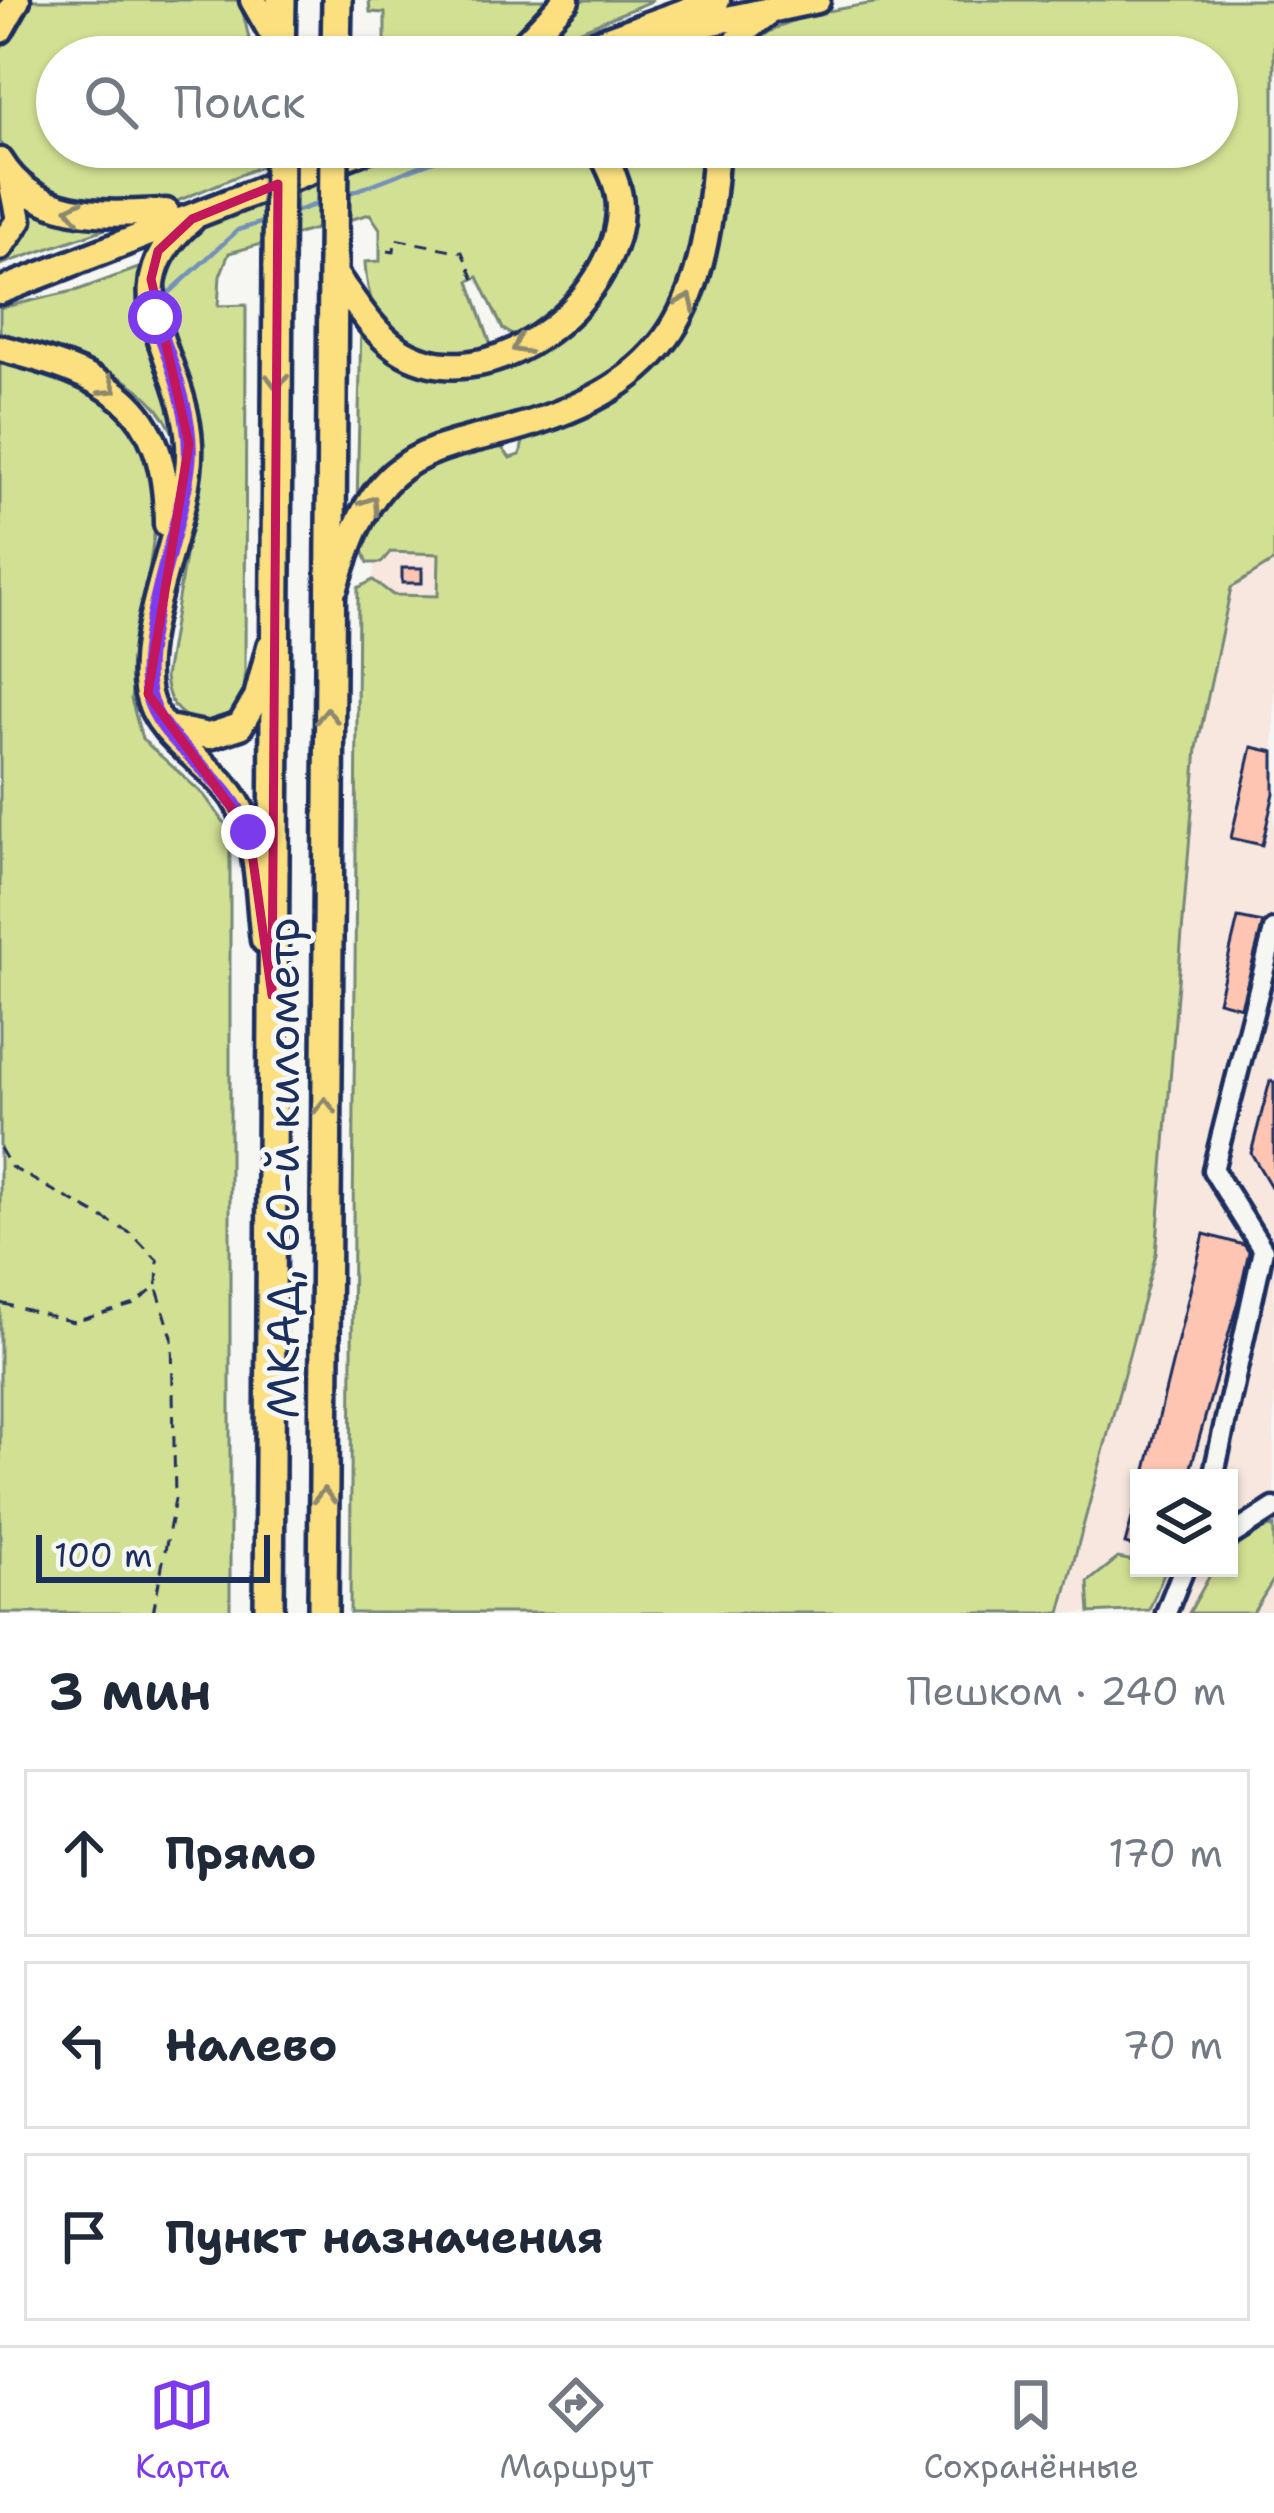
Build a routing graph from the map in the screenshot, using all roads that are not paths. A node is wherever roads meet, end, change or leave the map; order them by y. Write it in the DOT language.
graph roads {
  1 [pos="17,0"];
  2 [pos="253,0"];
  3 [pos="281,0"];
  4 [pos="341,0"];
  5 [pos="566,0"];
  6 [pos="717,0"];
  7 [pos="818,0"];
  8 [pos="785,5"];
  9 [pos="0,30"];
  10 [pos="272,36"];
  11 [pos="280,36"];
  12 [pos="337,36"];
  13 [pos="532,36"];
  14 [pos="617,36"];
  15 [pos="667,36"];
  16 [pos="741,36"];
  17 [pos="3,166"];
  18 [pos="278,168"];
  19 [pos="279,168"];
  20 [pos="318,168"];
  21 [pos="332,168"];
  22 [pos="608,168"];
  23 [pos="713,168"];
  24 [pos="166,212"];
  25 [pos="192,219"];
  26 [pos="0,247"];
  27 [pos="333,267"];
  28 [pos="0,276"];
  29 [pos="0,291"];
  30 [pos="0,348"];
  31 [pos="167,560"];
  32 [pos="327,612"];
  33 [pos="274,626"];
  34 [pos="163,723"];
  35 [pos="1274,930"];
  36 [pos="272,995"];
  37 [pos="1215,1469"];
  38 [pos="1274,1508"];
  39 [pos="1238,1531"];
  40 [pos="1182,1577"];
  41 [pos="269,1613"];
  42 [pos="323,1613"];
  43 [pos="1166,1613"];
  1 -- 9 [label="main road"];
  2 -- 10 [label="main road"];
  3 -- 11 [label="highway"];
  4 -- 12 [label="highway"];
  5 -- 13 [label="main road"];
  6 -- 14 [label="main road"];
  7 -- 8 [label="main road"];
  8 -- 15 [label="main road"];
  8 -- 16 [label="main road"];
  24 -- 17 [label="main road, one-way"];
  17 -- 26 [label="main road"];
  18 -- 24 [label="main road"];
  19 -- 33 [label="highway, МКАД, 60-й километр, one-way, bridge"];
  20 -- 25 [label="main road"];
  21 -- 27 [label="highway, МКАД, 60-й километр, bridge"];
  22 -- 27 [label="main road, one-way"];
  32 -- 23 [label="main road, one-way"];
  24 -- 28 [label="main road"];
  25 -- 29 [label="main road"];
  25 -- 31 [label="main road"];
  27 -- 32 [label="highway, МКАД, 60-й километр"];
  30 -- 31 [label="main road, one-way"];
  31 -- 34 [label="main road"];
  42 -- 32 [label="highway, МКАД, 60-й километр, one-way"];
  33 -- 34 [label="main road"];
  33 -- 36 [label="highway, МКАД, 60-й километр"];
  34 -- 36 [label="main road"];
  35 -- 37 [label="lane"];
  36 -- 41 [label="highway, МКАД, 60-й километр"];
  38 -- 39 [label="lane"];
  40 -- 43 [label="lane"];
}
